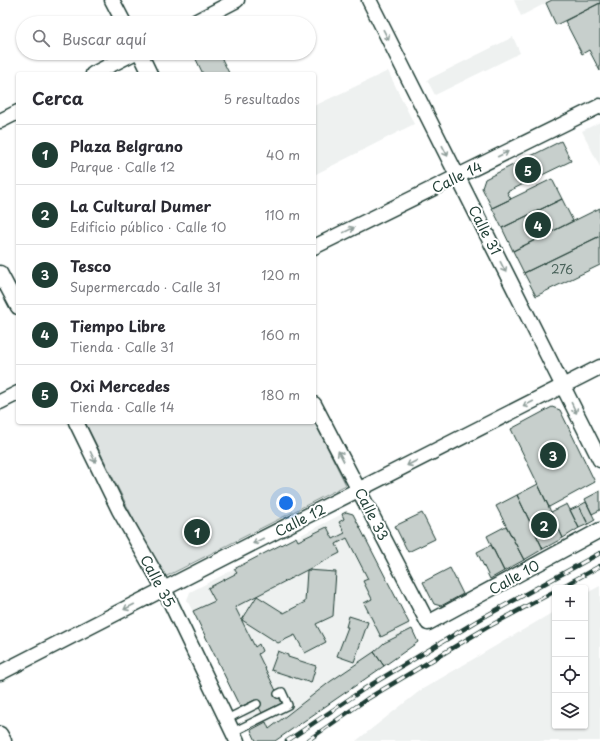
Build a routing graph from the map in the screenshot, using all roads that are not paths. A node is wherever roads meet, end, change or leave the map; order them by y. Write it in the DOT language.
graph roads {
  1 [pos="112,0"];
  2 [pos="237,0"];
  3 [pos="369,0"];
  4 [pos="120,16"];
  5 [pos="206,16"];
  6 [pos="120,60"];
  7 [pos="143,60"];
  8 [pos="97,72"];
  9 [pos="149,72"];
  10 [pos="600,106"];
  11 [pos="16,113"];
  12 [pos="0,121"];
  13 [pos="458,177"];
  14 [pos="316,246"];
  15 [pos="0,272"];
  16 [pos="16,304"];
  17 [pos="600,367"];
  18 [pos="563,386"];
  19 [pos="16,394"];
  20 [pos="0,402"];
  21 [pos="316,408"];
  22 [pos="77,424"];
  23 [pos="600,460"];
  24 [pos="360,490"];
  25 [pos="600,530"];
  26 [pos="164,589"];
  27 [pos="428,624"];
  28 [pos="0,673"];
  29 [pos="278,694"];
  30 [pos="257,704"];
  31 [pos="227,719"];
  32 [pos="0,734"];
  33 [pos="235,737"];
  34 [pos="4,741"];
  1 -- 4 [label="street"];
  2 -- 5 [label="street"];
  3 -- 13 [label="street, Calle 31, one-way"];
  6 -- 8 [label="street"];
  7 -- 9 [label="street"];
  13 -- 10 [label="street, Calle 14, one-way"];
  11 -- 12 [label="street"];
  14 -- 13 [label="street, Calle 14, one-way"];
  13 -- 18 [label="street, Calle 31, one-way"];
  15 -- 16 [label="street"];
  17 -- 18 [label="street, Calle 12"];
  18 -- 23 [label="street, Calle 31, one-way"];
  18 -- 24 [label="street, Calle 12, one-way"];
  19 -- 20 [label="street"];
  24 -- 21 [label="street, Calle 33, one-way"];
  22 -- 26 [label="street, Calle 35, one-way"];
  24 -- 26 [label="street, Calle 12, one-way"];
  24 -- 27 [label="street, Calle 33"];
  25 -- 27 [label="street, Calle 10"];
  26 -- 28 [label="street, Calle 12, one-way"];
  26 -- 31 [label="street, Calle 35"];
  29 -- 33 [label="lane"];
  30 -- 31 [label="lane"];
  31 -- 33 [label="street, Calle 35"];
  32 -- 34 [label="street"];
}
